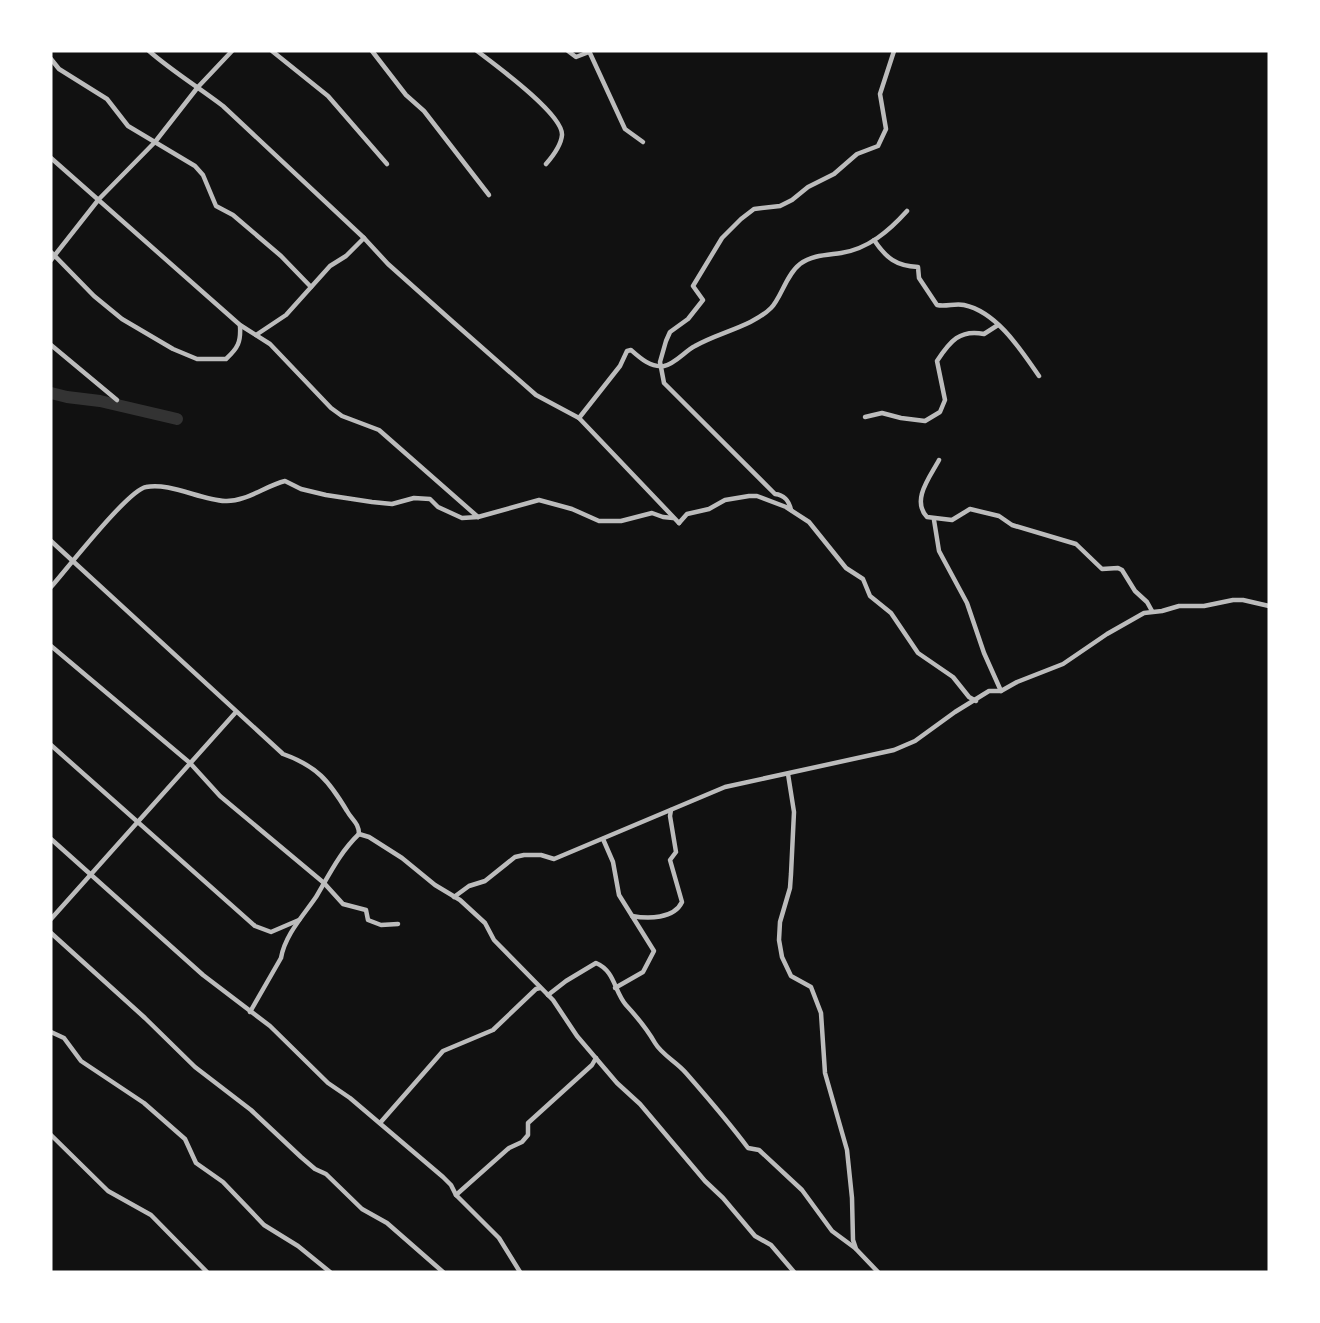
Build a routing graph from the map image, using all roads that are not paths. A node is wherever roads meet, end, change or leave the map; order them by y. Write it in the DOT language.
graph roads {
  1 [pos="149,51"];
  2 [pos="232,51"];
  3 [pos="272,51"];
  4 [pos="372,51"];
  5 [pos="477,51"];
  6 [pos="568,51"];
  7 [pos="589,51"];
  8 [pos="894,51"];
  9 [pos="51,59"];
  10 [pos="198,87"];
  11 [pos="155,142"];
  12 [pos="643,142"];
  13 [pos="51,158"];
  14 [pos="387,164"];
  15 [pos="546,164"];
  16 [pos="489,195"];
  17 [pos="99,199"];
  18 [pos="907,211"];
  19 [pos="364,238"];
  20 [pos="874,240"];
  21 [pos="52,256"];
  22 [pos="311,287"];
  23 [pos="240,325"];
  24 [pos="998,325"];
  25 [pos="256,335"];
  26 [pos="51,345"];
  27 [pos="660,366"];
  28 [pos="1039,376"];
  29 [pos="117,400"];
  30 [pos="865,417"];
  31 [pos="579,418"];
  32 [pos="939,460"];
  33 [pos="791,510"];
  34 [pos="478,517"];
  35 [pos="934,520"];
  36 [pos="679,523"];
  37 [pos="51,541"];
  38 [pos="74,562"];
  39 [pos="51,587"];
  40 [pos="1269,607"];
  41 [pos="1152,611"];
  42 [pos="51,646"];
  43 [pos="1001,691"];
  44 [pos="976,701"];
  45 [pos="236,712"];
  46 [pos="51,745"];
  47 [pos="190,764"];
  48 [pos="788,774"];
  49 [pos="671,810"];
  50 [pos="139,822"];
  51 [pos="359,834"];
  52 [pos="51,839"];
  53 [pos="603,839"];
  54 [pos="92,874"];
  55 [pos="324,883"];
  56 [pos="454,897"];
  57 [pos="631,916"];
  58 [pos="51,919"];
  59 [pos="299,920"];
  60 [pos="398,924"];
  61 [pos="51,933"];
  62 [pos="541,987"];
  63 [pos="615,988"];
  64 [pos="548,995"];
  65 [pos="250,1012"];
  66 [pos="51,1032"];
  67 [pos="596,1058"];
  68 [pos="380,1123"];
  69 [pos="51,1135"];
  70 [pos="456,1195"];
  71 [pos="856,1250"];
  72 [pos="322,1266"];
  73 [pos="207,1272"];
  74 [pos="315,1272"];
  75 [pos="330,1272"];
  76 [pos="443,1272"];
  77 [pos="520,1272"];
  78 [pos="794,1272"];
  79 [pos="878,1272"];
  1 -- 10 [label="street"];
  2 -- 10 [label="street"];
  3 -- 14 [label="street"];
  4 -- 16 [label="street"];
  5 -- 15 [label="street"];
  6 -- 7 [label="street"];
  7 -- 12 [label="street"];
  8 -- 27 [label="street"];
  9 -- 11 [label="street"];
  10 -- 11 [label="street"];
  10 -- 19 [label="street"];
  11 -- 17 [label="street"];
  11 -- 22 [label="street"];
  13 -- 17 [label="street"];
  17 -- 21 [label="street"];
  17 -- 23 [label="street"];
  18 -- 20 [label="street"];
  19 -- 22 [label="street"];
  19 -- 31 [label="street"];
  20 -- 24 [label="street"];
  20 -- 27 [label="street"];
  21 -- 23 [label="street"];
  22 -- 25 [label="street"];
  23 -- 25 [label="street"];
  24 -- 28 [label="street"];
  24 -- 30 [label="street"];
  25 -- 34 [label="street"];
  26 -- 29 [label="street"];
  27 -- 31 [label="street"];
  27 -- 33 [label="street"];
  31 -- 36 [label="street"];
  32 -- 35 [label="street"];
  33 -- 36 [label="street"];
  33 -- 44 [label="street"];
  34 -- 36 [label="street"];
  34 -- 38 [label="street"];
  35 -- 41 [label="street"];
  35 -- 43 [label="street"];
  37 -- 38 [label="street"];
  38 -- 39 [label="street"];
  38 -- 45 [label="street"];
  40 -- 41 [label="street"];
  41 -- 43 [label="street"];
  42 -- 47 [label="street"];
  43 -- 44 [label="street"];
  44 -- 48 [label="street"];
  45 -- 47 [label="street"];
  45 -- 51 [label="street"];
  46 -- 50 [label="street"];
  47 -- 50 [label="street"];
  47 -- 55 [label="street"];
  48 -- 49 [label="street"];
  48 -- 71 [label="street"];
  49 -- 53 [label="street"];
  49 -- 57 [label="street"];
  50 -- 54 [label="street"];
  50 -- 59 [label="street"];
  51 -- 55 [label="street"];
  51 -- 56 [label="street"];
  52 -- 54 [label="street"];
  53 -- 56 [label="street"];
  53 -- 57 [label="street"];
  54 -- 58 [label="street"];
  54 -- 65 [label="street"];
  55 -- 59 [label="street"];
  55 -- 60 [label="street"];
  56 -- 62 [label="street"];
  57 -- 63 [label="street"];
  59 -- 65 [label="street"];
  61 -- 76 [label="street"];
  62 -- 64 [label="street"];
  62 -- 68 [label="street"];
  63 -- 64 [label="street"];
  63 -- 71 [label="street"];
  64 -- 67 [label="street"];
  65 -- 68 [label="street"];
  66 -- 72 [label="street"];
  67 -- 70 [label="street"];
  67 -- 78 [label="street"];
  68 -- 70 [label="street"];
  69 -- 73 [label="street"];
  70 -- 77 [label="street"];
  71 -- 79 [label="street"];
  72 -- 74 [label="street"];
  72 -- 75 [label="street"];
}
